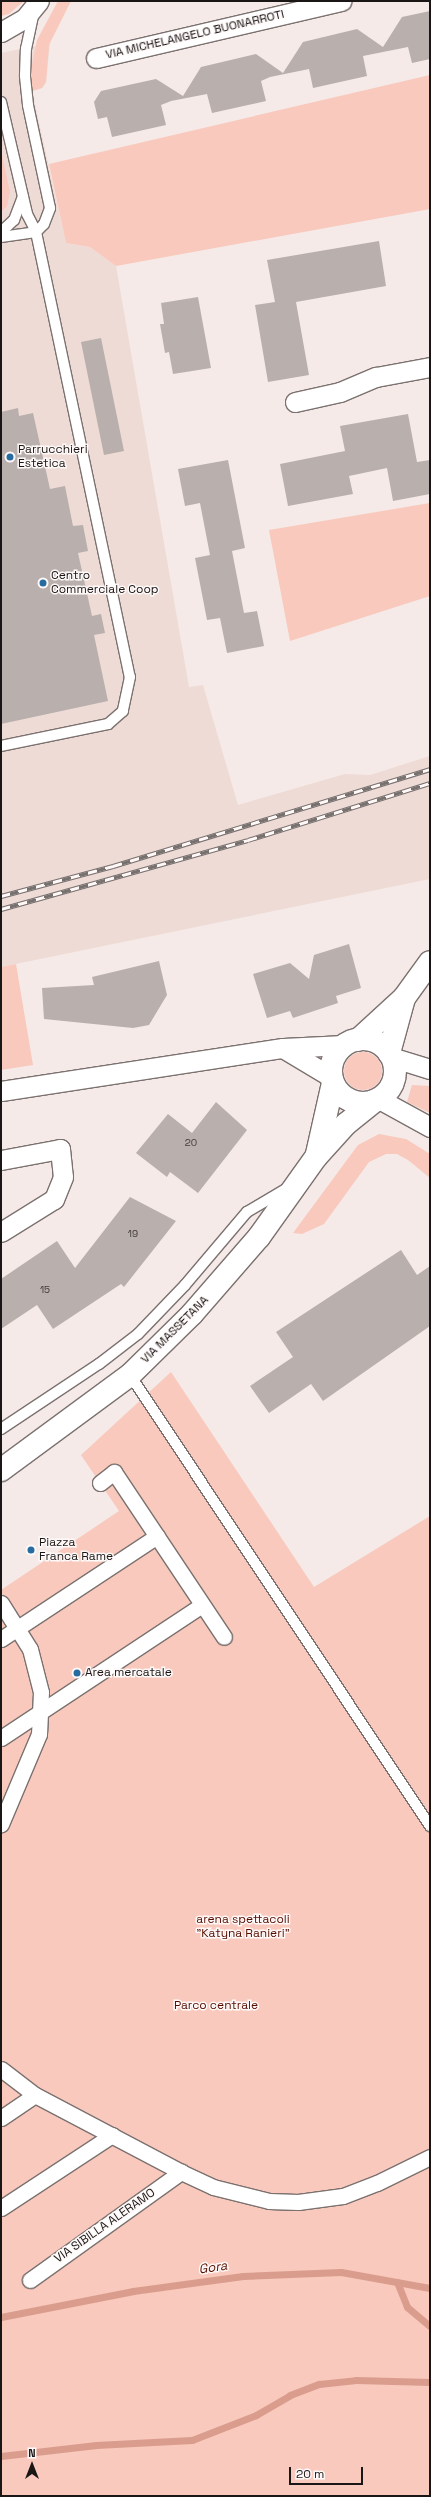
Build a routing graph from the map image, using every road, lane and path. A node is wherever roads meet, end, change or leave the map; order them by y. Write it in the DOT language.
graph roads {
  1 [pos="341,1"];
  2 [pos="37,5"];
  3 [pos="1,32"];
  4 [pos="96,58"];
  5 [pos="1,102"];
  6 [pos="23,197"];
  7 [pos="1,232"];
  8 [pos="36,232"];
  9 [pos="1,237"];
  10 [pos="430,367"];
  11 [pos="295,402"];
  12 [pos="1,746"];
  13 [pos="430,962"];
  14 [pos="404,998"];
  15 [pos="351,1043"];
  16 [pos="283,1048"];
  17 [pos="390,1055"];
  18 [pos="430,1069"];
  19 [pos="332,1080"];
  20 [pos="1,1092"];
  21 [pos="377,1100"];
  22 [pos="430,1128"];
  23 [pos="316,1157"];
  24 [pos="1,1160"];
  25 [pos="305,1177"];
  26 [pos="1,1228"];
  27 [pos="130,1375"];
  28 [pos="1,1429"];
  29 [pos="1,1470"];
  30 [pos="100,1483"];
  31 [pos="157,1536"];
  32 [pos="1,1603"];
  33 [pos="202,1605"];
  34 [pos="17,1628"];
  35 [pos="224,1636"];
  36 [pos="1,1638"];
  37 [pos="41,1711"];
  38 [pos="1,1738"];
  39 [pos="1,1824"];
  40 [pos="430,1826"];
  41 [pos="1,2069"];
  42 [pos="35,2095"];
  43 [pos="1,2118"];
  44 [pos="112,2135"];
  45 [pos="430,2157"];
  46 [pos="181,2172"];
  47 [pos="1,2208"];
  48 [pos="30,2280"];
  1 -- 4 [label="street, VIA MICHELANGELO BUONARROTI"];
  2 -- 3 [label="street"];
  2 -- 8 [label="lane"];
  5 -- 6 [label="lane"];
  6 -- 7 [label="lane"];
  6 -- 8 [label="lane"];
  8 -- 9 [label="lane"];
  8 -- 12 [label="lane"];
  10 -- 11 [label="street"];
  13 -- 14 [label="main road, VIA MASSETANA"];
  14 -- 15 [label="main road, VIA MASSETANA"];
  14 -- 17 [label="main road, VIA MASSETANA"];
  15 -- 16 [label="street"];
  15 -- 17 [label="main road"];
  15 -- 19 [label="main road, VIA MASSETANA"];
  16 -- 19 [label="street"];
  16 -- 20 [label="street"];
  17 -- 18 [label="street"];
  17 -- 21 [label="main road, VIA MASSETANA"];
  19 -- 21 [label="main road"];
  19 -- 23 [label="main road, VIA MASSETANA"];
  21 -- 22 [label="street"];
  21 -- 23 [label="main road, VIA MASSETANA"];
  23 -- 25 [label="main road, VIA MASSETANA"];
  24 -- 26 [label="street"];
  25 -- 27 [label="main road, VIA MASSETANA"];
  25 -- 28 [label="lane"];
  27 -- 29 [label="main road, VIA MASSETANA"];
  27 -- 40 [label="lane"];
  30 -- 31 [label="street"];
  31 -- 33 [label="street"];
  31 -- 34 [label="street"];
  32 -- 34 [label="street"];
  33 -- 35 [label="street"];
  33 -- 37 [label="street"];
  34 -- 36 [label="street"];
  34 -- 37 [label="street"];
  37 -- 38 [label="street"];
  37 -- 39 [label="street"];
  41 -- 42 [label="street"];
  42 -- 43 [label="street"];
  42 -- 44 [label="street"];
  44 -- 46 [label="street"];
  44 -- 47 [label="street"];
  45 -- 46 [label="street"];
  46 -- 48 [label="street, VIA SIBILLA ALERAMO"];
}
